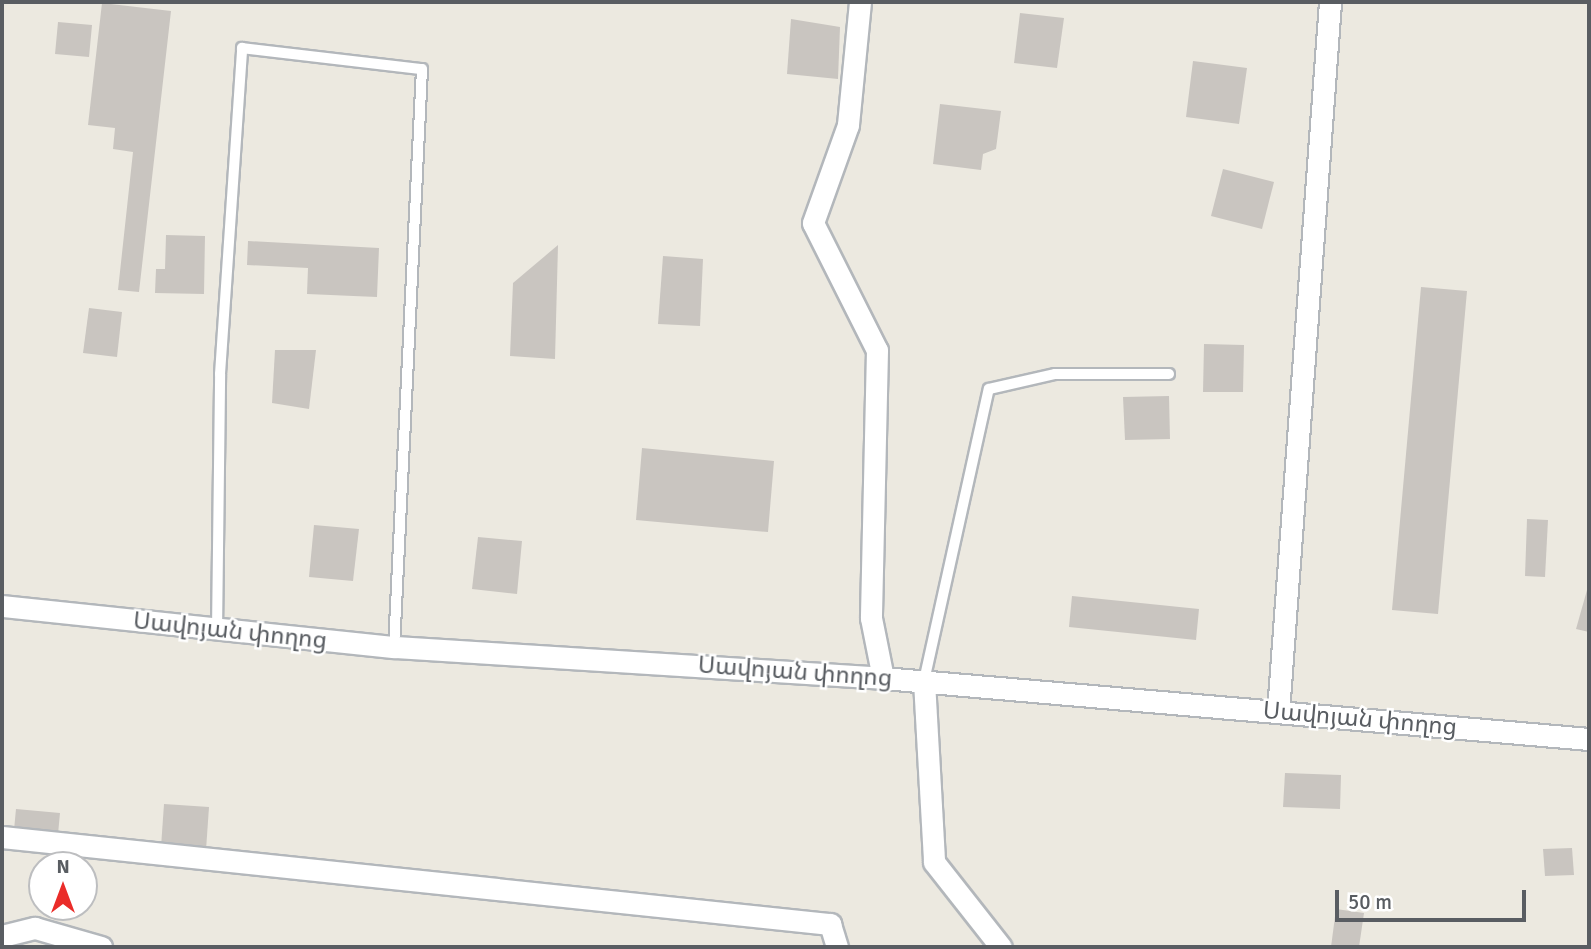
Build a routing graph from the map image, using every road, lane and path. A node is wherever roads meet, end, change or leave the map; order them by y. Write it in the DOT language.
graph roads {
  1 [pos="860,2"];
  2 [pos="1330,2"];
  3 [pos="1169,374"];
  4 [pos="2,606"];
  5 [pos="217,631"];
  6 [pos="394,646"];
  7 [pos="883,678"];
  8 [pos="924,681"];
  9 [pos="1278,712"];
  10 [pos="1589,739"];
  11 [pos="2,837"];
  12 [pos="2,936"];
  13 [pos="101,947"];
  14 [pos="837,947"];
  15 [pos="1001,947"];
  1 -- 7 [label="street"];
  2 -- 9 [label="street"];
  3 -- 8 [label="lane"];
  4 -- 5 [label="street, Սավոյան փողոց"];
  5 -- 6 [label="street, Սավոյան փողոց"];
  5 -- 6 [label="lane"];
  6 -- 7 [label="street, Սավոյան փողոց"];
  7 -- 8 [label="street, Սավոյան փողոց"];
  8 -- 9 [label="street, Սավոյան փողոց"];
  8 -- 15 [label="street"];
  9 -- 10 [label="street, Սավոյան փողոց"];
  11 -- 14 [label="street"];
  12 -- 13 [label="street"];
}
